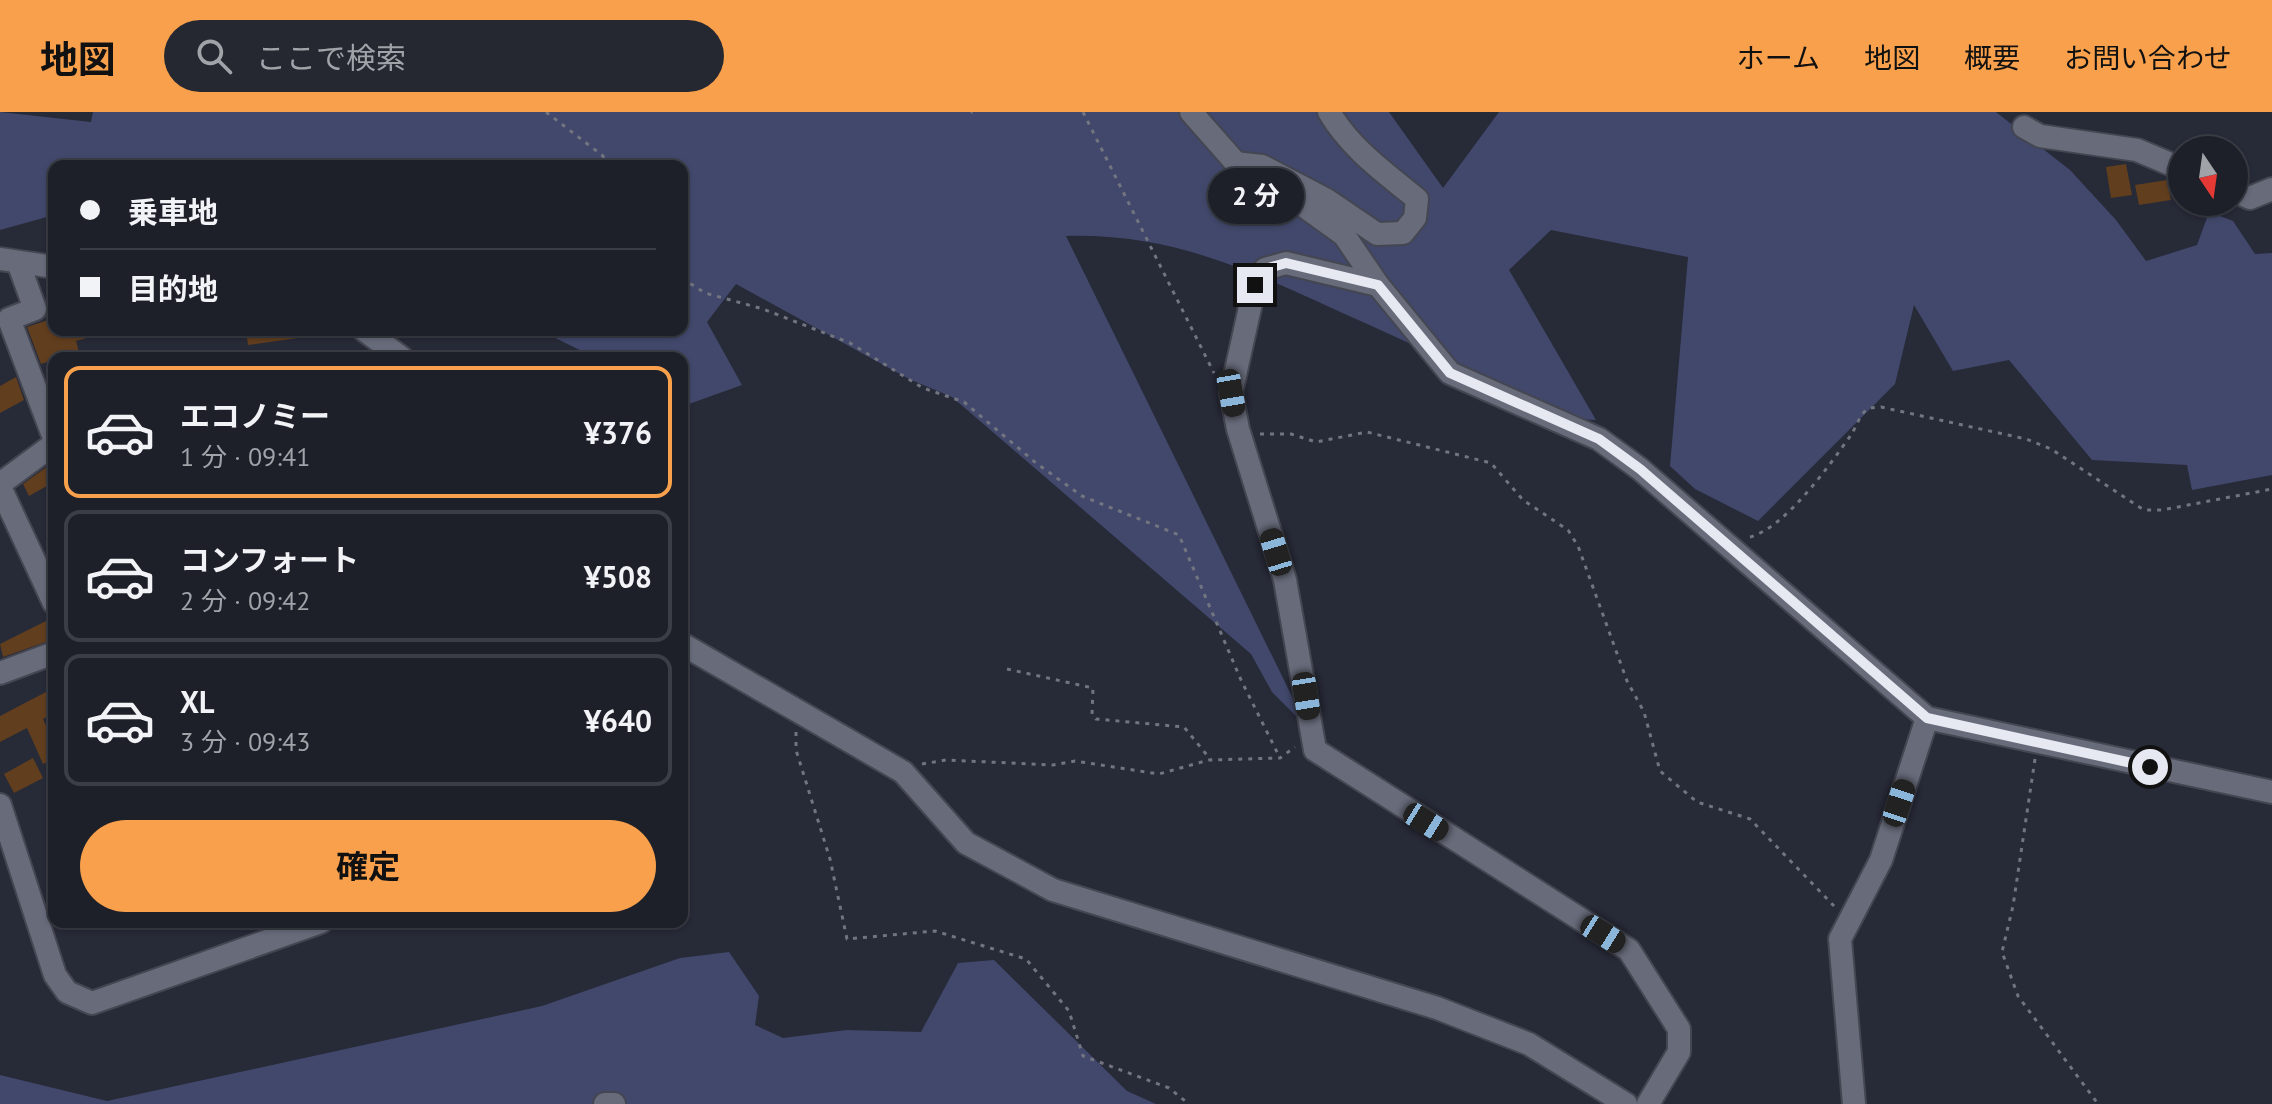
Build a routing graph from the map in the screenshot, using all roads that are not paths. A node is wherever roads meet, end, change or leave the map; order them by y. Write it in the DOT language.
graph roads {
  1 [pos="1191,112"];
  2 [pos="1329,112"];
  3 [pos="2024,127"];
  4 [pos="1235,163"];
  5 [pos="2168,163"];
  6 [pos="2272,189"];
  7 [pos="2248,197"];
  8 [pos="9,260"];
  9 [pos="48,266"];
  10 [pos="1378,285"];
  11 [pos="372,336"];
  12 [pos="394,352"];
  13 [pos="48,425"];
  14 [pos="48,446"];
  15 [pos="0,486"];
  16 [pos="48,590"];
  17 [pos="688,647"];
  18 [pos="48,655"];
  19 [pos="0,673"];
  20 [pos="1927,718"];
  21 [pos="2272,792"];
  22 [pos="0,805"];
  23 [pos="304,928"];
  24 [pos="605,1104"];
  25 [pos="614,1104"];
  26 [pos="1626,1104"];
  27 [pos="1648,1104"];
  28 [pos="1854,1104"];
  1 -- 4 [label="street"];
  2 -- 4 [label="street"];
  3 -- 5 [label="street"];
  4 -- 10 [label="street"];
  6 -- 7 [label="street"];
  8 -- 9 [label="street"];
  8 -- 13 [label="street"];
  10 -- 20 [label="street"];
  10 -- 27 [label="street"];
  11 -- 12 [label="street"];
  14 -- 15 [label="street"];
  15 -- 16 [label="street"];
  17 -- 26 [label="street"];
  18 -- 19 [label="street"];
  20 -- 21 [label="street"];
  20 -- 28 [label="street"];
  22 -- 23 [label="street"];
  24 -- 25 [label="street"];
}
